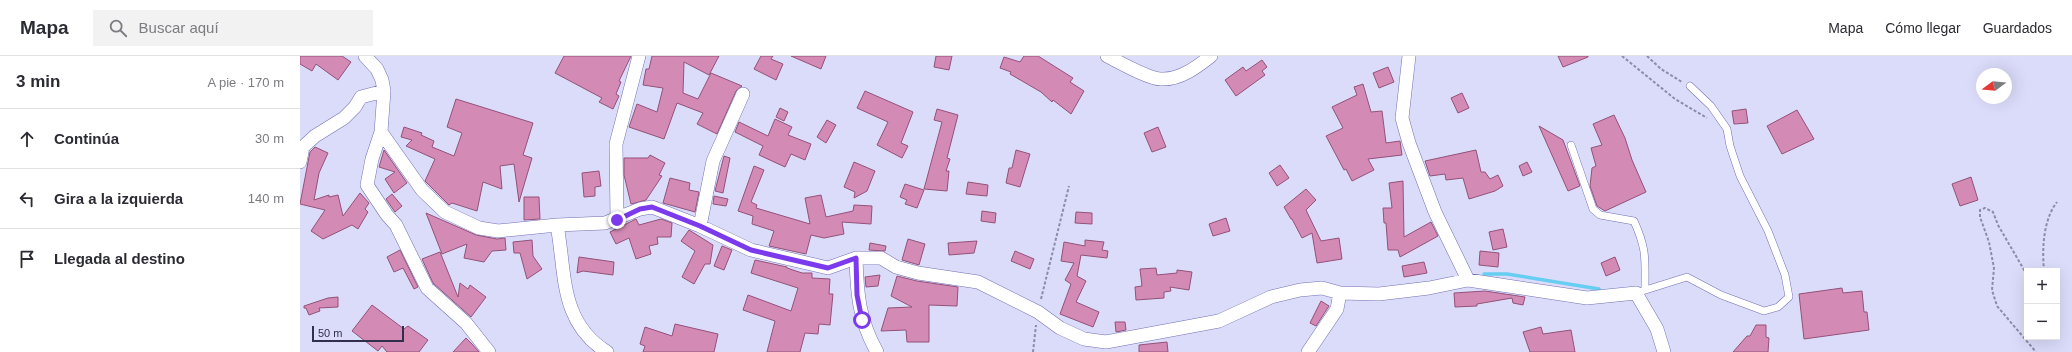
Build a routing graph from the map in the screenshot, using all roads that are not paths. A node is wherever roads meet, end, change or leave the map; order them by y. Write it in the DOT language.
graph roads {
  1 [pos="365,56"];
  2 [pos="639,56"];
  3 [pos="1107,56"];
  4 [pos="1211,56"];
  5 [pos="1409,56"];
  6 [pos="1690,86"];
  7 [pos="384,91"];
  8 [pos="743,94"];
  9 [pos="381,132"];
  10 [pos="1571,144"];
  11 [pos="300,162"];
  12 [pos="617,220"];
  13 [pos="557,225"];
  14 [pos="700,226"];
  15 [pos="856,258"];
  16 [pos="1468,280"];
  17 [pos="1641,291"];
  18 [pos="1340,293"];
  19 [pos="489,352"];
  20 [pos="607,352"];
  21 [pos="877,352"];
  22 [pos="1308,352"];
  23 [pos="1664,352"];
  1 -- 7 [label="street"];
  2 -- 12 [label="street"];
  3 -- 4 [label="street"];
  5 -- 16 [label="street"];
  6 -- 17 [label="lane"];
  7 -- 9 [label="street"];
  7 -- 11 [label="street"];
  8 -- 14 [label="street"];
  9 -- 13 [label="street"];
  9 -- 19 [label="street"];
  10 -- 17 [label="lane"];
  12 -- 13 [label="street"];
  12 -- 14 [label="street"];
  13 -- 20 [label="street"];
  14 -- 15 [label="street"];
  15 -- 18 [label="street"];
  15 -- 21 [label="street"];
  16 -- 17 [label="street"];
  16 -- 18 [label="street"];
  17 -- 23 [label="street"];
  18 -- 22 [label="street"];
}
